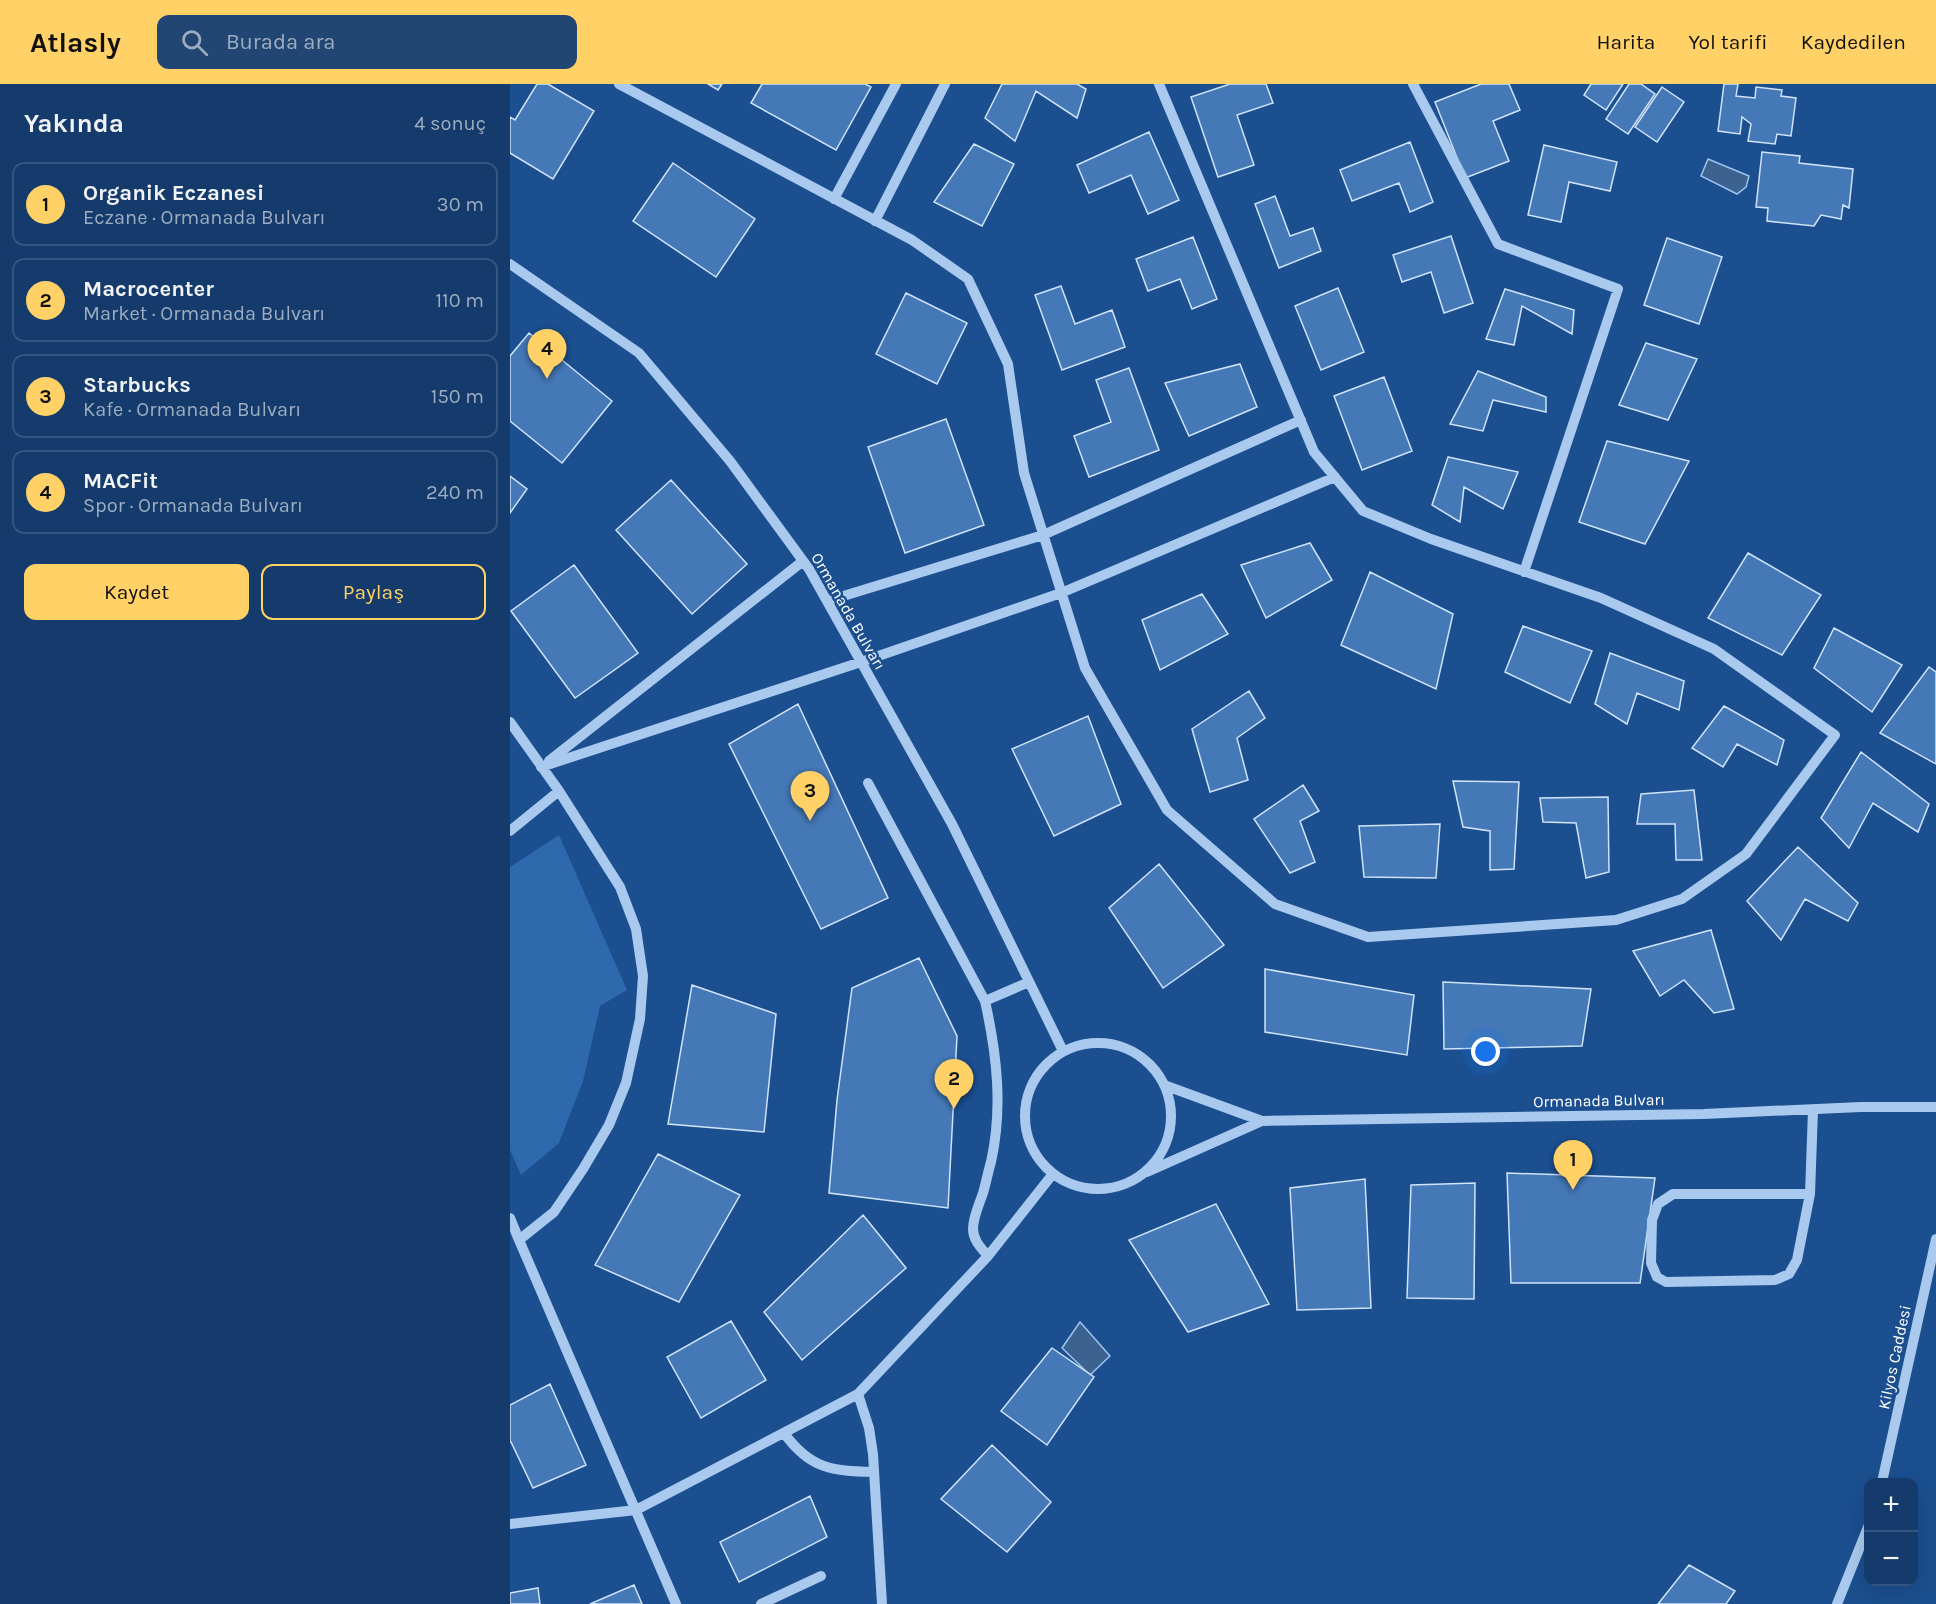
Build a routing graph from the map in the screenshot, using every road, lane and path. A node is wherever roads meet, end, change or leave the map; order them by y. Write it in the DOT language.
graph roads {
  1 [pos="619,84"];
  2 [pos="896,84"];
  3 [pos="945,84"];
  4 [pos="1159,84"];
  5 [pos="1413,84"];
  6 [pos="834,198"];
  7 [pos="875,221"];
  8 [pos="510,264"];
  9 [pos="1301,420"];
  10 [pos="1335,477"];
  11 [pos="1042,535"];
  12 [pos="803,561"];
  13 [pos="1524,572"];
  14 [pos="1061,593"];
  15 [pos="827,601"];
  16 [pos="861,662"];
  17 [pos="510,722"];
  18 [pos="541,767"];
  19 [pos="868,783"];
  20 [pos="558,791"];
  21 [pos="510,831"];
  22 [pos="1029,982"];
  23 [pos="985,1001"];
  24 [pos="1063,1051"];
  25 [pos="1164,1085"];
  26 [pos="1936,1107"];
  27 [pos="1813,1110"];
  28 [pos="1262,1121"];
  29 [pos="1144,1173"];
  30 [pos="1052,1174"];
  31 [pos="1810,1194"];
  32 [pos="510,1218"];
  33 [pos="1936,1239"];
  34 [pos="519,1240"];
  35 [pos="988,1257"];
  36 [pos="858,1394"];
  37 [pos="784,1433"];
  38 [pos="873,1472"];
  39 [pos="1883,1478"];
  40 [pos="636,1510"];
  41 [pos="510,1524"];
  42 [pos="1867,1532"];
  43 [pos="821,1576"];
  44 [pos="676,1604"];
  45 [pos="761,1604"];
  46 [pos="882,1604"];
  47 [pos="1838,1604"];
  1 -- 6 [label="street"];
  2 -- 6 [label="street"];
  3 -- 7 [label="street"];
  4 -- 9 [label="street"];
  5 -- 13 [label="street"];
  6 -- 7 [label="street"];
  7 -- 11 [label="street"];
  8 -- 12 [label="street, Ormanada Bulvarı"];
  9 -- 10 [label="street"];
  9 -- 11 [label="street"];
  10 -- 13 [label="street"];
  10 -- 14 [label="street"];
  11 -- 14 [label="street"];
  11 -- 15 [label="street"];
  12 -- 15 [label="street, Ormanada Bulvarı"];
  12 -- 18 [label="street"];
  13 -- 14 [label="street"];
  14 -- 16 [label="street"];
  15 -- 16 [label="street, Ormanada Bulvarı"];
  16 -- 18 [label="street"];
  16 -- 22 [label="street, Ormanada Bulvarı"];
  17 -- 18 [label="street"];
  18 -- 20 [label="street"];
  19 -- 23 [label="street"];
  20 -- 21 [label="street"];
  20 -- 34 [label="street"];
  22 -- 23 [label="street"];
  22 -- 24 [label="street, Ormanada Bulvarı"];
  23 -- 35 [label="street"];
  24 -- 25 [label="street"];
  24 -- 30 [label="street"];
  25 -- 28 [label="street, Ormanada Bulvarı"];
  25 -- 29 [label="street"];
  26 -- 27 [label="street, Ormanada Bulvarı"];
  27 -- 28 [label="street, Ormanada Bulvarı"];
  27 -- 31 [label="street"];
  28 -- 29 [label="street, Ormanada Bulvarı"];
  29 -- 30 [label="street"];
  30 -- 35 [label="street"];
  31 -- 31 [label="street"];
  32 -- 34 [label="street"];
  33 -- 39 [label="street, Kilyos Caddesi"];
  34 -- 40 [label="street"];
  35 -- 36 [label="street"];
  36 -- 37 [label="street"];
  36 -- 38 [label="street"];
  37 -- 38 [label="street"];
  37 -- 40 [label="street"];
  38 -- 46 [label="street"];
  40 -- 41 [label="street"];
  40 -- 44 [label="street"];
  42 -- 47 [label="street"];
  43 -- 45 [label="street"];
}
